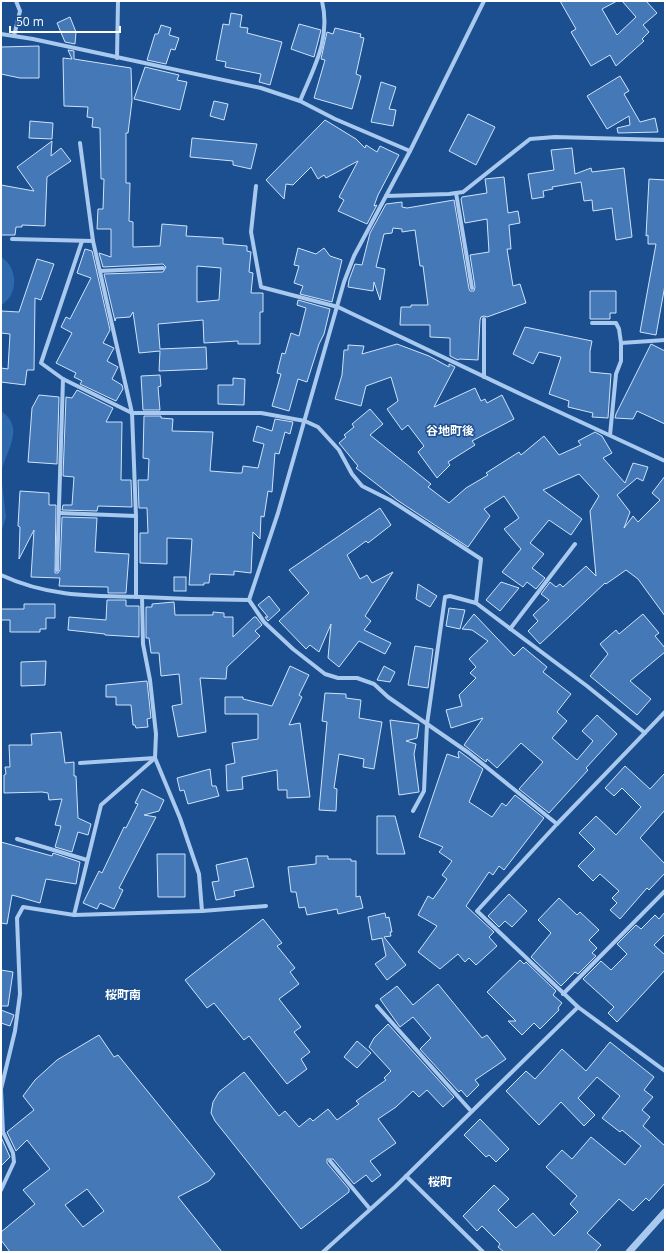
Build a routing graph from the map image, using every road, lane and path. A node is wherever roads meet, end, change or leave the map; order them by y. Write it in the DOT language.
graph roads {
  1 [pos="16,1"];
  2 [pos="118,1"];
  3 [pos="322,1"];
  4 [pos="484,1"];
  5 [pos="1,34"];
  6 [pos="14,36"];
  7 [pos="117,58"];
  8 [pos="300,101"];
  9 [pos="665,140"];
  10 [pos="80,143"];
  11 [pos="410,151"];
  12 [pos="256,186"];
  13 [pos="456,193"];
  14 [pos="386,196"];
  15 [pos="12,239"];
  16 [pos="82,241"];
  17 [pos="93,241"];
  18 [pos="163,268"];
  19 [pos="100,271"];
  20 [pos="472,288"];
  21 [pos="338,307"];
  22 [pos="484,319"];
  23 [pos="592,323"];
  24 [pos="665,340"];
  25 [pos="621,343"];
  26 [pos="484,377"];
  27 [pos="64,380"];
  28 [pos="132,413"];
  29 [pos="305,421"];
  30 [pos="610,435"];
  31 [pos="665,461"];
  32 [pos="59,513"];
  33 [pos="136,516"];
  34 [pos="574,544"];
  35 [pos="57,570"];
  36 [pos="1,575"];
  37 [pos="136,597"];
  38 [pos="142,597"];
  39 [pos="249,600"];
  40 [pos="476,604"];
  41 [pos="510,629"];
  42 [pos="665,712"];
  43 [pos="427,724"];
  44 [pos="644,733"];
  45 [pos="155,758"];
  46 [pos="80,763"];
  47 [pos="414,811"];
  48 [pos="558,824"];
  49 [pos="17,839"];
  50 [pos="87,860"];
  51 [pos="665,891"];
  52 [pos="266,906"];
  53 [pos="202,911"];
  54 [pos="74,915"];
  55 [pos="563,994"];
  56 [pos="377,1006"];
  57 [pos="578,1006"];
  58 [pos="665,1071"];
  59 [pos="471,1112"];
  60 [pos="330,1161"];
  61 [pos="406,1176"];
  62 [pos="1,1190"];
  63 [pos="370,1209"];
  64 [pos="665,1212"];
  65 [pos="662,1221"];
  66 [pos="323,1252"];
  67 [pos="483,1252"];
  68 [pos="629,1252"];
  1 -- 6 [label="street"];
  2 -- 7 [label="street"];
  3 -- 8 [label="street"];
  4 -- 11 [label="street"];
  5 -- 6 [label="street"];
  6 -- 7 [label="street"];
  7 -- 8 [label="street"];
  8 -- 11 [label="street"];
  9 -- 13 [label="street"];
  10 -- 17 [label="street"];
  11 -- 14 [label="street"];
  12 -- 21 [label="street"];
  13 -- 14 [label="street"];
  13 -- 20 [label="street"];
  14 -- 21 [label="street"];
  15 -- 16 [label="street"];
  16 -- 17 [label="street"];
  16 -- 27 [label="street"];
  17 -- 19 [label="street"];
  18 -- 19 [label="street"];
  19 -- 28 [label="street"];
  21 -- 26 [label="street"];
  21 -- 29 [label="street"];
  22 -- 26 [label="street"];
  23 -- 25 [label="street"];
  24 -- 25 [label="street"];
  25 -- 30 [label="street"];
  26 -- 30 [label="street"];
  27 -- 28 [label="street"];
  27 -- 32 [label="street"];
  28 -- 29 [label="street"];
  28 -- 33 [label="street"];
  29 -- 39 [label="street"];
  29 -- 40 [label="street"];
  30 -- 31 [label="street"];
  32 -- 33 [label="street"];
  32 -- 35 [label="street"];
  33 -- 37 [label="street"];
  34 -- 41 [label="street"];
  36 -- 37 [label="street"];
  37 -- 38 [label="street"];
  38 -- 39 [label="street"];
  38 -- 45 [label="street"];
  39 -- 43 [label="street"];
  40 -- 41 [label="street"];
  40 -- 43 [label="street"];
  41 -- 44 [label="street"];
  42 -- 44 [label="street"];
  43 -- 47 [label="street"];
  43 -- 48 [label="street"];
  44 -- 48 [label="street"];
  45 -- 46 [label="street"];
  45 -- 50 [label="street"];
  45 -- 53 [label="street"];
  48 -- 55 [label="street"];
  49 -- 50 [label="street"];
  50 -- 54 [label="street"];
  51 -- 55 [label="street"];
  52 -- 53 [label="street"];
  53 -- 54 [label="street"];
  54 -- 62 [label="street"];
  55 -- 57 [label="street"];
  56 -- 59 [label="street"];
  57 -- 58 [label="street"];
  57 -- 59 [label="street"];
  59 -- 61 [label="street"];
  60 -- 63 [label="street"];
  61 -- 63 [label="street"];
  61 -- 67 [label="street"];
  63 -- 66 [label="street"];
  64 -- 65 [label="street"];
  65 -- 68 [label="street"];
}
